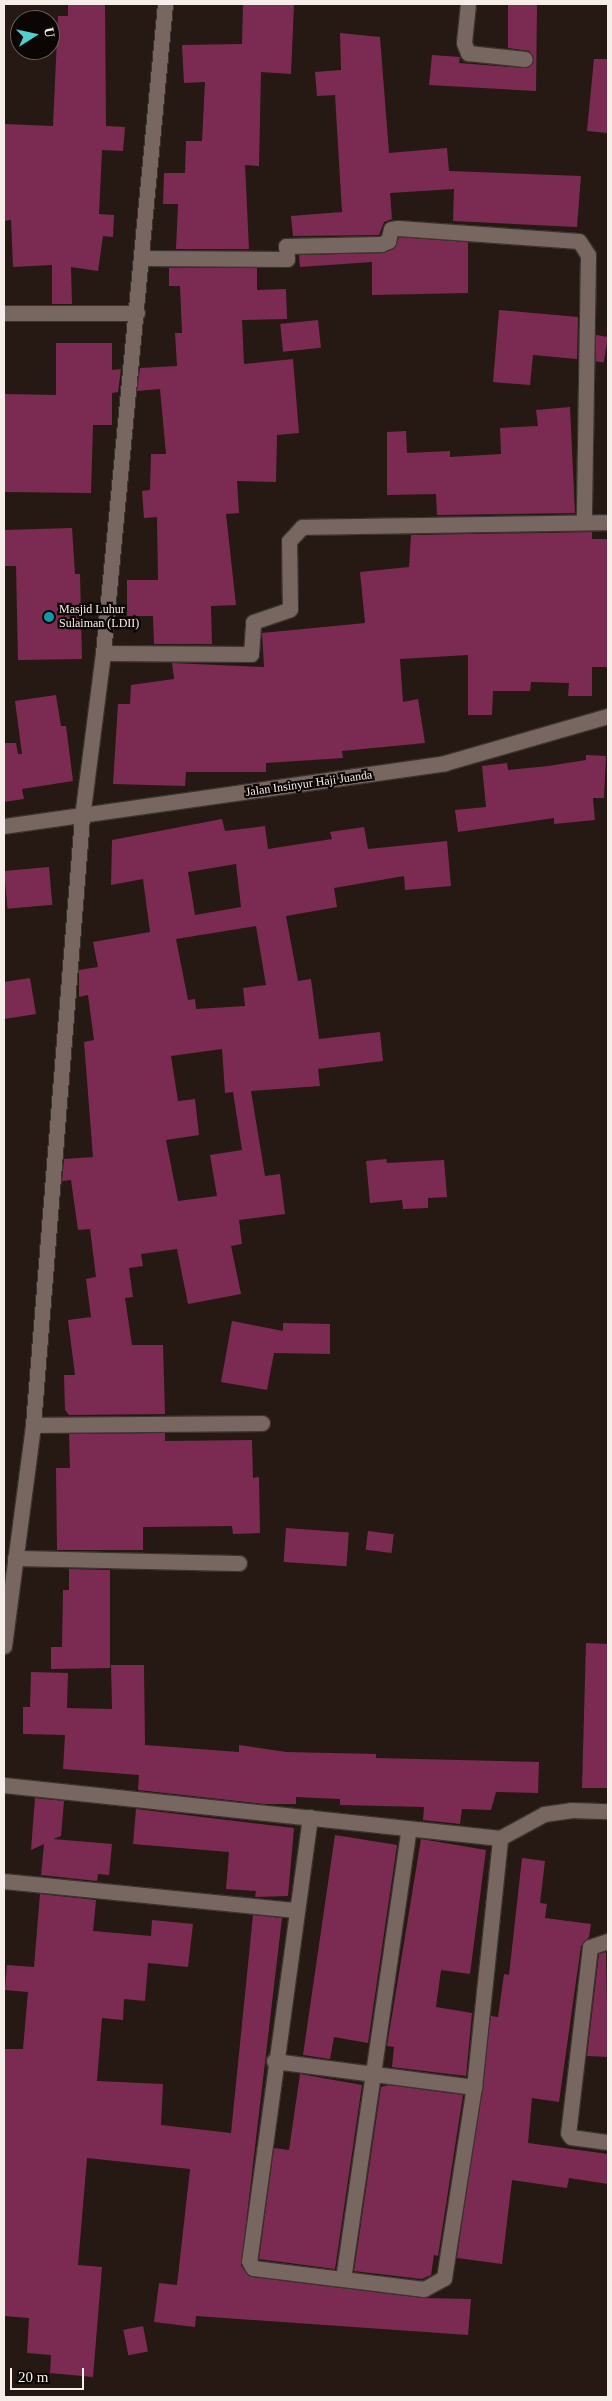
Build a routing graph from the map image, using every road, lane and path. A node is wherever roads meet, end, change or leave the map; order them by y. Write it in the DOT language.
graph roads {
  1 [pos="165,4"];
  2 [pos="468,4"];
  3 [pos="525,59"];
  4 [pos="142,258"];
  5 [pos="4,313"];
  6 [pos="137,313"];
  7 [pos="584,522"];
  8 [pos="608,522"];
  9 [pos="103,653"];
  10 [pos="608,716"];
  11 [pos="82,817"];
  12 [pos="4,826"];
  13 [pos="262,1423"];
  14 [pos="33,1425"];
  15 [pos="15,1558"];
  16 [pos="240,1563"];
  17 [pos="4,1646"];
  18 [pos="4,1784"];
  19 [pos="608,1811"];
  20 [pos="310,1817"];
  21 [pos="409,1829"];
  22 [pos="500,1838"];
  23 [pos="4,1881"];
  24 [pos="294,1910"];
  25 [pos="608,1941"];
  26 [pos="274,2061"];
  27 [pos="372,2074"];
  28 [pos="474,2087"];
  29 [pos="608,2142"];
  30 [pos="343,2279"];
  1 -- 4 [label="street"];
  2 -- 3 [label="street"];
  4 -- 6 [label="street"];
  4 -- 7 [label="street"];
  5 -- 6 [label="street"];
  6 -- 9 [label="street"];
  7 -- 8 [label="street"];
  7 -- 9 [label="street"];
  9 -- 11 [label="street"];
  10 -- 11 [label="street, Jalan Insinyur Haji Juanda"];
  11 -- 12 [label="street, Jalan Insinyur Haji Juanda"];
  11 -- 14 [label="street"];
  13 -- 14 [label="street"];
  14 -- 15 [label="street"];
  15 -- 16 [label="street"];
  15 -- 17 [label="street"];
  18 -- 20 [label="street"];
  19 -- 22 [label="street"];
  20 -- 21 [label="street"];
  20 -- 24 [label="street"];
  21 -- 22 [label="street"];
  21 -- 27 [label="street"];
  22 -- 28 [label="street"];
  23 -- 24 [label="street"];
  24 -- 26 [label="street"];
  25 -- 29 [label="street"];
  26 -- 27 [label="street"];
  26 -- 30 [label="street"];
  27 -- 28 [label="street"];
  27 -- 30 [label="street"];
  28 -- 30 [label="street"];
}
